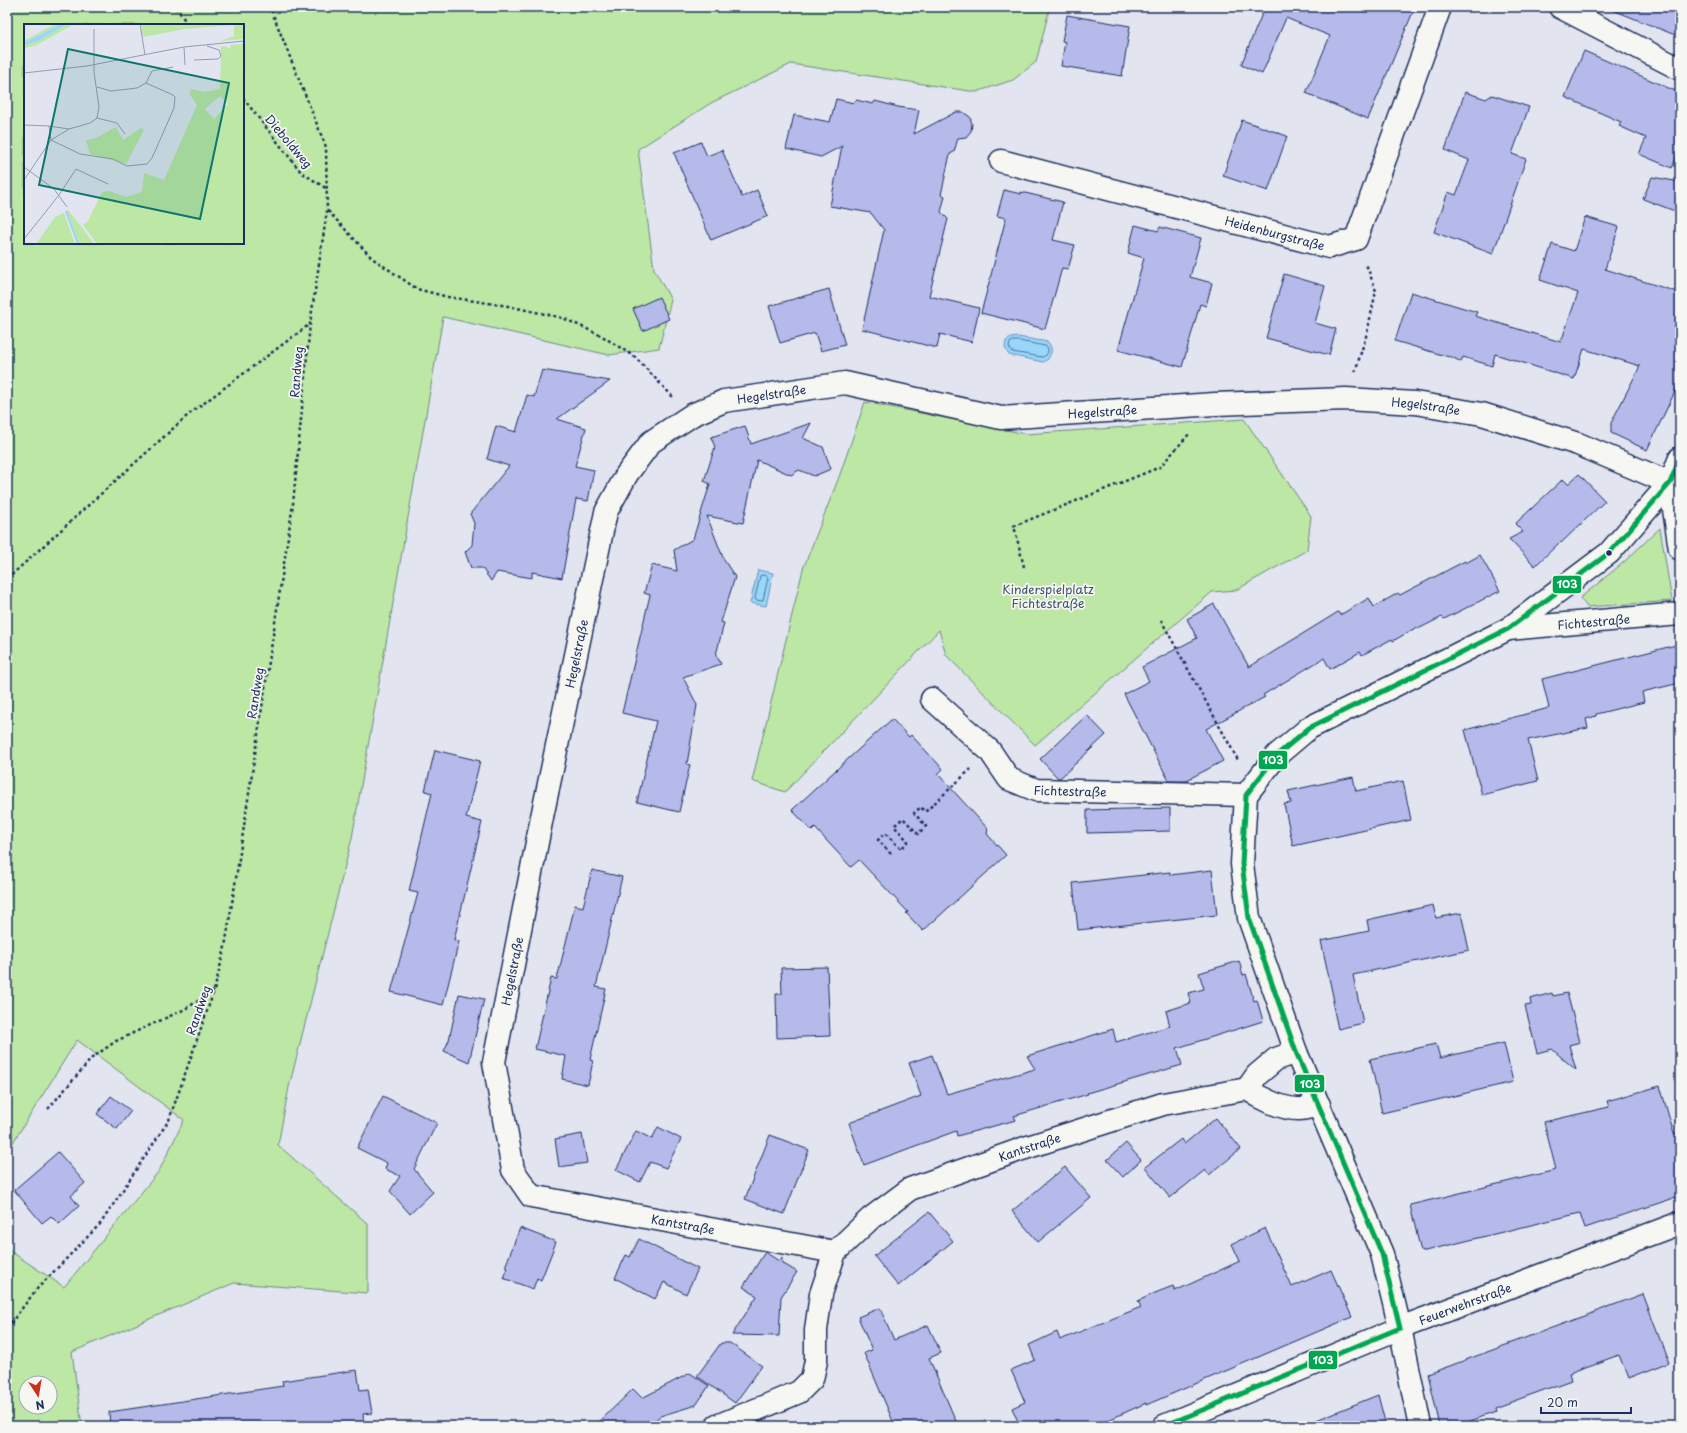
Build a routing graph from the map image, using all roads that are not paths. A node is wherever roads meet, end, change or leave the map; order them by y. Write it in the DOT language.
graph roads {
  1 [pos="1440,7"];
  2 [pos="1560,7"];
  3 [pos="1680,69"];
  4 [pos="1001,160"];
  5 [pos="1680,458"];
  6 [pos="1670,483"];
  7 [pos="1680,549"];
  8 [pos="1680,614"];
  9 [pos="1508,629"];
  10 [pos="932,698"];
  11 [pos="1250,791"];
  12 [pos="1296,1052"];
  13 [pos="1247,1089"];
  14 [pos="1319,1105"];
  15 [pos="531,1196"];
  16 [pos="1680,1223"];
  17 [pos="835,1252"];
  18 [pos="1400,1328"];
  19 [pos="717,1426"];
  20 [pos="1164,1426"];
  21 [pos="1420,1426"];
  1 -- 4 [label="street, Heidenburgstraße"];
  2 -- 3 [label="street"];
  5 -- 6 [label="street, Fichtestraße"];
  6 -- 7 [label="street"];
  6 -- 9 [label="street, Fichtestraße"];
  6 -- 15 [label="street, Hegelstraße"];
  8 -- 9 [label="street, Fichtestraße"];
  9 -- 11 [label="street, Fichtestraße"];
  10 -- 11 [label="street, Fichtestraße"];
  11 -- 12 [label="street"];
  12 -- 13 [label="street"];
  12 -- 14 [label="street"];
  13 -- 14 [label="street"];
  13 -- 17 [label="street, Kantstraße"];
  14 -- 18 [label="street"];
  15 -- 17 [label="street, Kantstraße"];
  16 -- 18 [label="street, Feuerwehrstraße"];
  17 -- 19 [label="street, Kantstraße"];
  18 -- 20 [label="street, Feuerwehrstraße"];
  18 -- 21 [label="street"];
}
